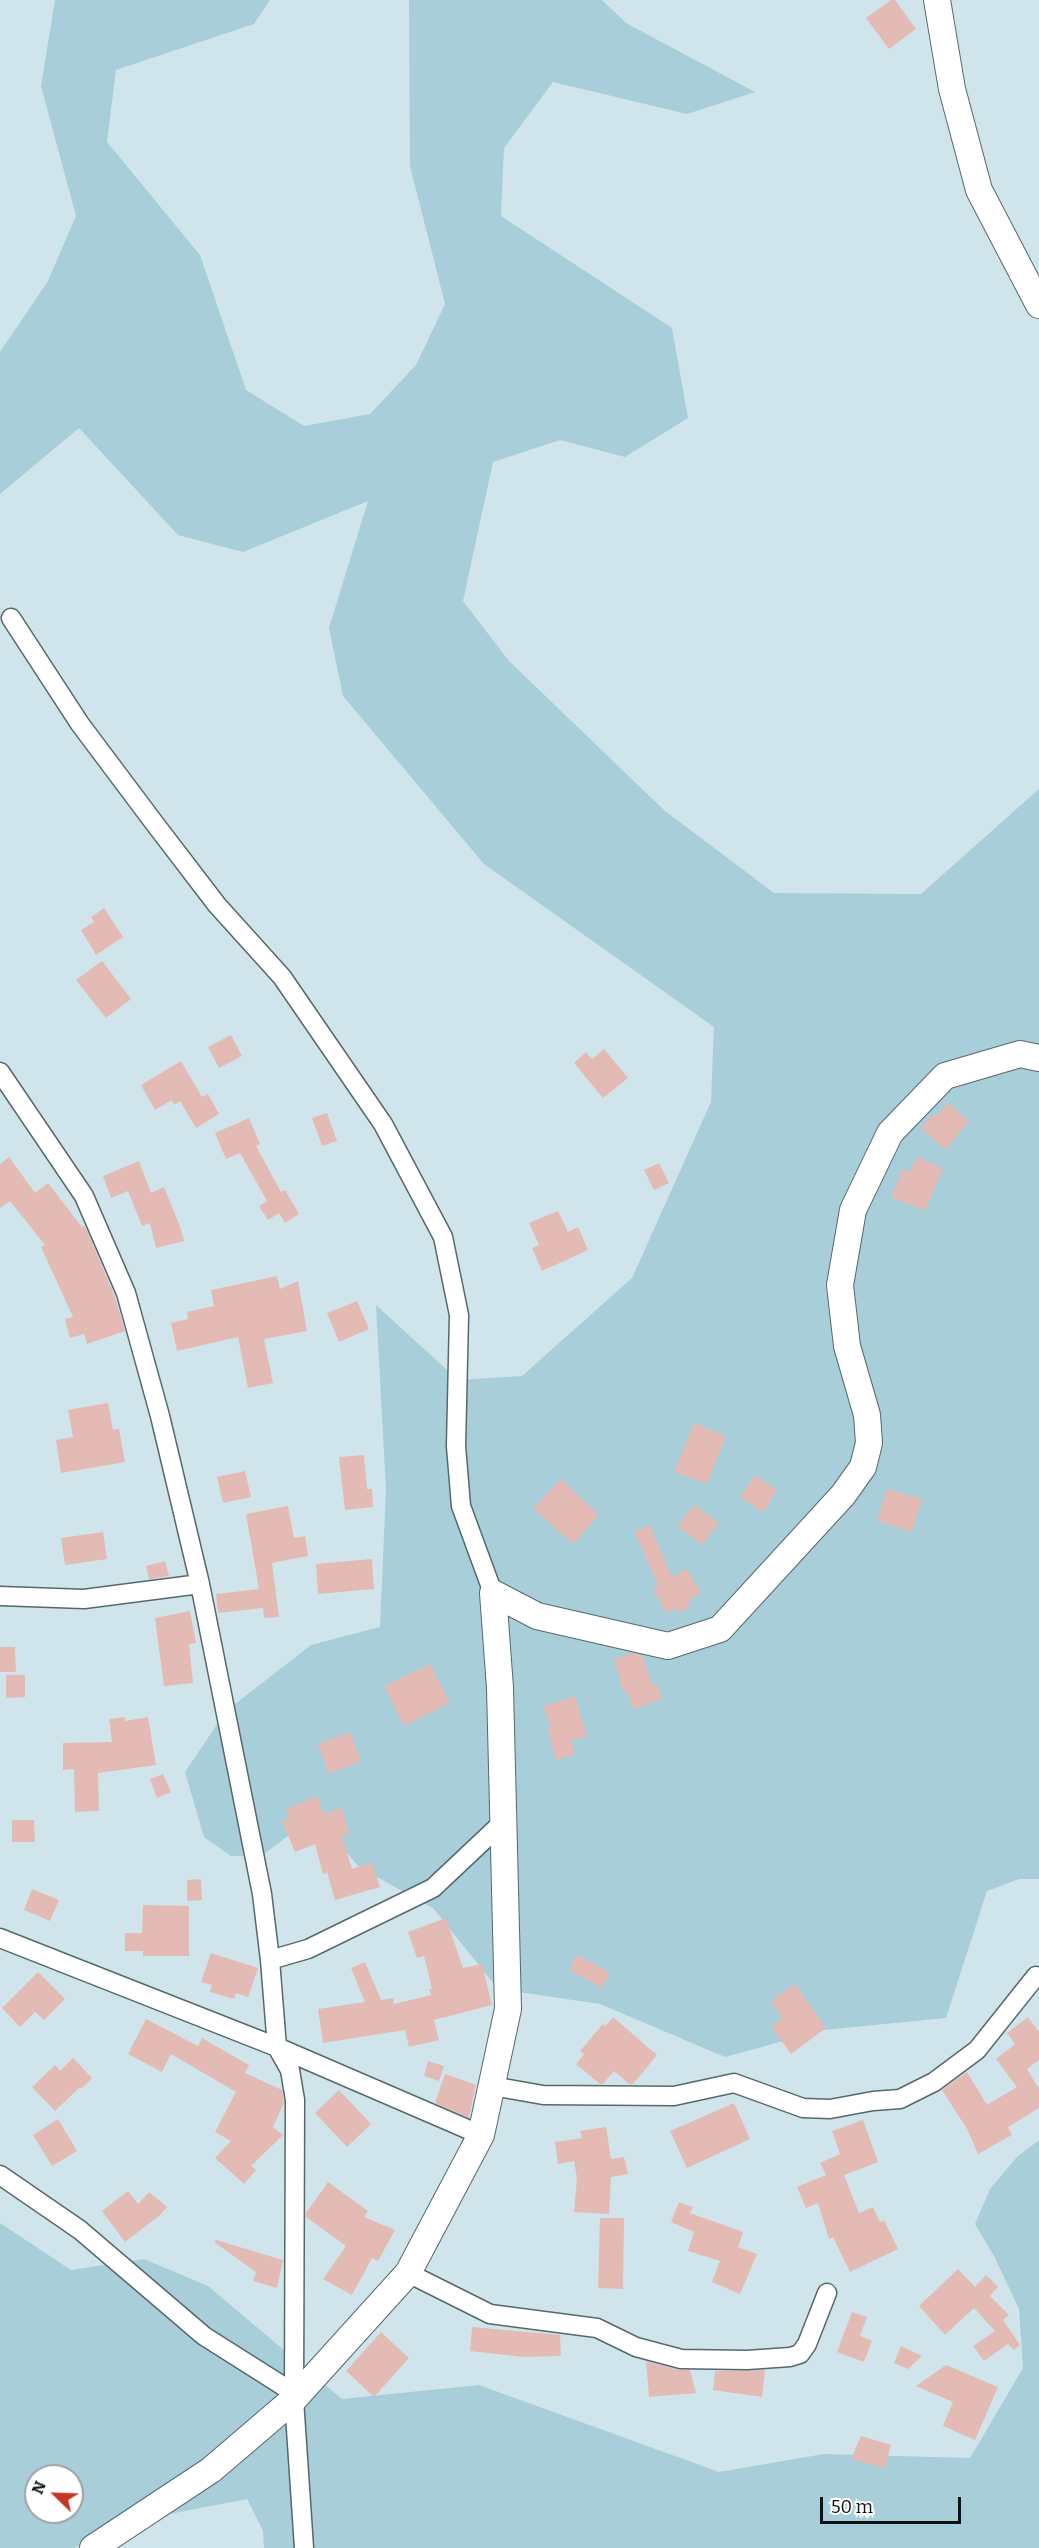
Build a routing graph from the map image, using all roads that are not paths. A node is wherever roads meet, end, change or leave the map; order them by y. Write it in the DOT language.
graph roads {
  1 [pos="937,0"];
  2 [pos="1039,305"];
  3 [pos="11,618"];
  4 [pos="1039,1058"];
  5 [pos="0,1072"];
  6 [pos="200,1584"];
  7 [pos="493,1593"];
  8 [pos="0,1596"];
  9 [pos="503,1822"];
  10 [pos="0,1938"];
  11 [pos="270,1960"];
  12 [pos="1036,1976"];
  13 [pos="277,2047"];
  14 [pos="492,2086"];
  15 [pos="481,2135"];
  16 [pos="0,2175"];
  17 [pos="408,2273"];
  18 [pos="827,2293"];
  19 [pos="294,2396"];
  20 [pos="93,2548"];
  21 [pos="304,2548"];
  1 -- 2 [label="street"];
  3 -- 7 [label="street"];
  4 -- 7 [label="street"];
  5 -- 6 [label="street"];
  6 -- 8 [label="street"];
  6 -- 11 [label="street"];
  7 -- 9 [label="street"];
  9 -- 11 [label="street"];
  9 -- 14 [label="street"];
  10 -- 13 [label="street"];
  11 -- 13 [label="street"];
  12 -- 14 [label="street"];
  13 -- 15 [label="street"];
  13 -- 19 [label="street"];
  14 -- 15 [label="street"];
  15 -- 17 [label="street"];
  16 -- 19 [label="street"];
  17 -- 18 [label="street"];
  17 -- 19 [label="street"];
  19 -- 20 [label="street"];
  19 -- 21 [label="street"];
}
